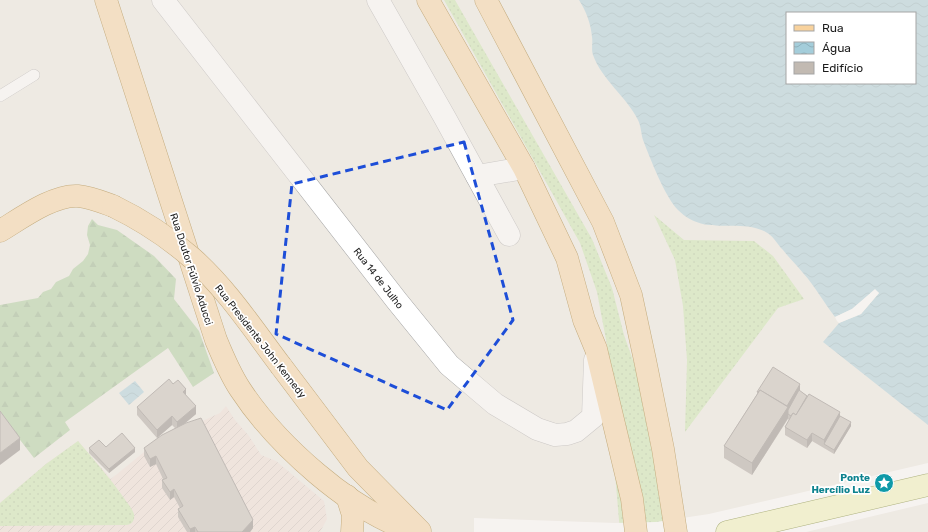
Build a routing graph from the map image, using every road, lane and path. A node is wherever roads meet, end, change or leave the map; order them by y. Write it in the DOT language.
graph roads {
  1 [pos="106,0"];
  2 [pos="163,0"];
  3 [pos="378,0"];
  4 [pos="428,0"];
  5 [pos="486,0"];
  6 [pos="34,74"];
  7 [pos="0,96"];
  8 [pos="524,168"];
  9 [pos="477,176"];
  10 [pos="0,231"];
  11 [pos="508,235"];
  12 [pos="596,349"];
  13 [pos="358,468"];
  14 [pos="928,485"];
  15 [pos="347,496"];
  16 [pos="373,524"];
  17 [pos="352,532"];
  18 [pos="415,532"];
  19 [pos="421,532"];
  20 [pos="636,532"];
  21 [pos="676,532"];
  22 [pos="727,532"];
  1 -- 15 [label="main road, Rua Doutor Fúlvio Aducci"];
  2 -- 12 [label="street, Rua 14 de Julho"];
  3 -- 9 [label="street"];
  4 -- 8 [label="main road"];
  5 -- 21 [label="main road"];
  6 -- 7 [label="lane"];
  8 -- 9 [label="street"];
  8 -- 12 [label="main road"];
  9 -- 11 [label="street"];
  10 -- 13 [label="main road, Rua Presidente John Kennedy, bridge"];
  12 -- 20 [label="main road"];
  13 -- 16 [label="main road, Rua Presidente John Kennedy"];
  13 -- 19 [label="main road, Rua Presidente John Kennedy"];
  14 -- 22 [label="main road"];
  15 -- 16 [label="main road, Rua Doutor Fúlvio Aducci"];
  15 -- 17 [label="main road"];
  16 -- 18 [label="main road, Rua Doutor Fúlvio Aducci"];
}
